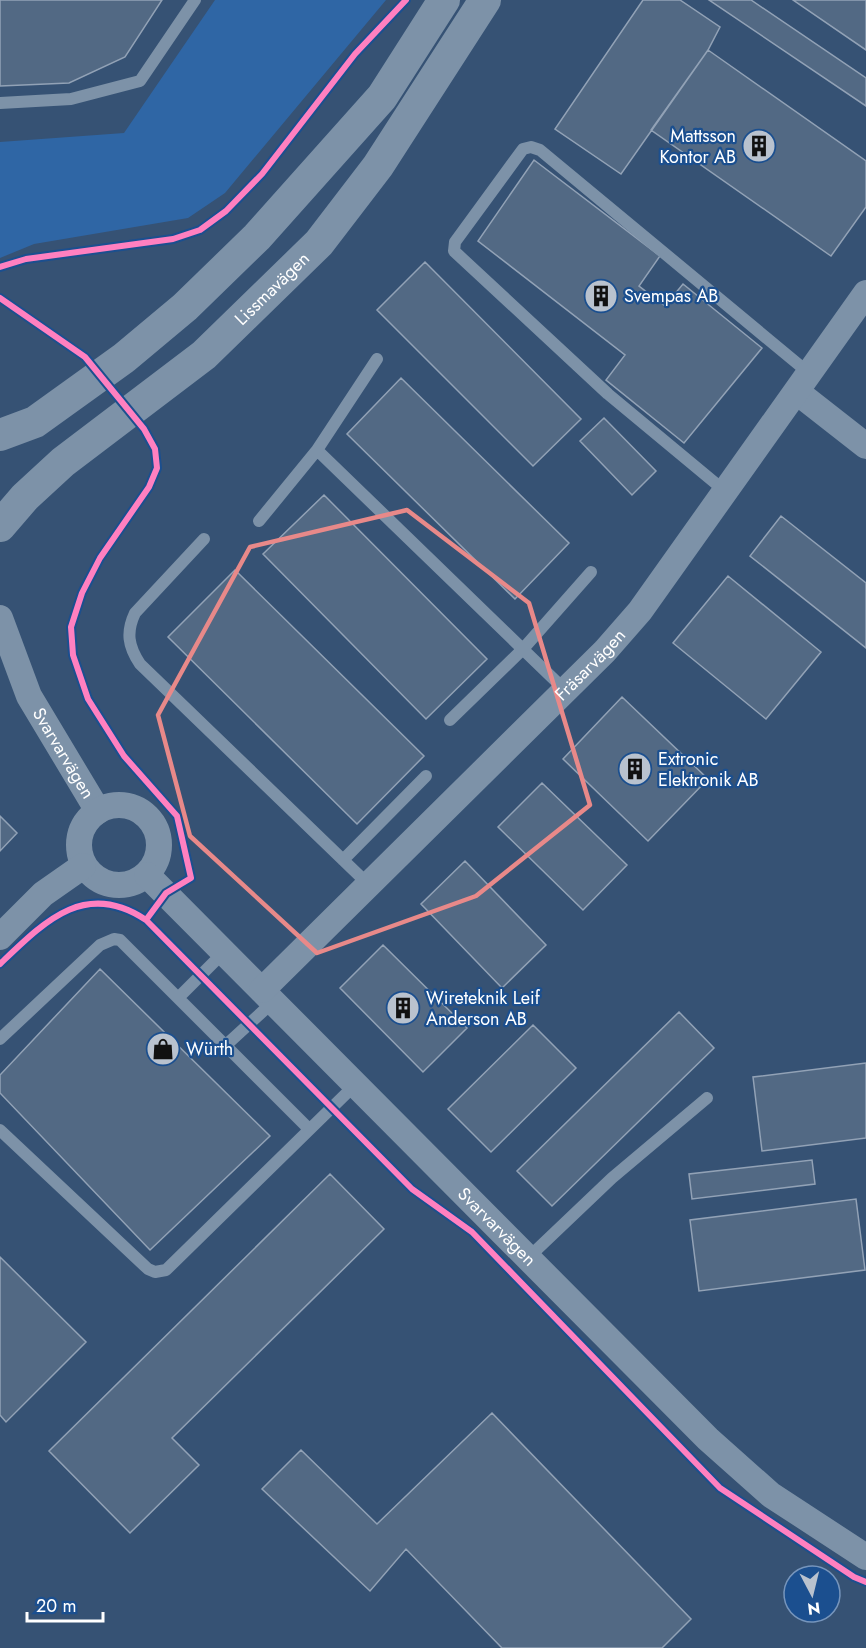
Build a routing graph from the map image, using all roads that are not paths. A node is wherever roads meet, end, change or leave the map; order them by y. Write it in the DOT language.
graph roads {
  1 [pos="195,0"];
  2 [pos="444,0"];
  3 [pos="485,0"];
  4 [pos="0,103"];
  5 [pos="866,293"];
  6 [pos="377,359"];
  7 [pos="803,383"];
  8 [pos="0,435"];
  9 [pos="866,446"];
  10 [pos="317,450"];
  11 [pos="726,492"];
  12 [pos="259,521"];
  13 [pos="0,526"];
  14 [pos="204,538"];
  15 [pos="591,572"];
  16 [pos="0,618"];
  17 [pos="523,649"];
  18 [pos="0,664"];
  19 [pos="565,690"];
  20 [pos="29,696"];
  21 [pos="450,720"];
  22 [pos="426,776"];
  23 [pos="98,811"];
  24 [pos="343,860"];
  25 [pos="83,866"];
  26 [pos="147,875"];
  27 [pos="368,884"];
  28 [pos="0,937"];
  29 [pos="224,952"];
  30 [pos="267,996"];
  31 [pos="178,998"];
  32 [pos="0,1039"];
  33 [pos="225,1046"];
  34 [pos="356,1084"];
  35 [pos="707,1098"];
  36 [pos="0,1130"];
  37 [pos="309,1130"];
  38 [pos="529,1257"];
  39 [pos="866,1557"];
  1 -- 4 [label="lane"];
  2 -- 8 [label="street"];
  3 -- 13 [label="street, Lissmavägen"];
  5 -- 7 [label="street, Fräsarvägen"];
  6 -- 10 [label="lane"];
  7 -- 9 [label="street"];
  7 -- 11 [label="street, Fräsarvägen"];
  7 -- 11 [label="lane"];
  10 -- 12 [label="lane"];
  10 -- 17 [label="lane"];
  11 -- 19 [label="street, Fräsarvägen"];
  14 -- 24 [label="lane"];
  15 -- 17 [label="lane"];
  16 -- 20 [label="street, Svarvarvägen"];
  17 -- 19 [label="lane"];
  17 -- 21 [label="lane"];
  18 -- 20 [label="street, Svarvarvägen"];
  19 -- 27 [label="street, Fräsarvägen"];
  20 -- 23 [label="street, Svarvarvägen"];
  22 -- 24 [label="lane"];
  23 -- 25 [label="street"];
  23 -- 26 [label="street"];
  24 -- 27 [label="lane"];
  25 -- 26 [label="street"];
  25 -- 28 [label="street"];
  26 -- 29 [label="street, Svarvarvägen"];
  27 -- 30 [label="street, Fräsarvägen"];
  29 -- 30 [label="street, Svarvarvägen"];
  29 -- 31 [label="lane"];
  30 -- 33 [label="lane"];
  30 -- 34 [label="street, Svarvarvägen"];
  31 -- 32 [label="lane"];
  31 -- 33 [label="lane"];
  33 -- 37 [label="lane"];
  34 -- 37 [label="lane"];
  34 -- 38 [label="street, Svarvarvägen"];
  35 -- 38 [label="lane"];
  36 -- 37 [label="lane"];
  38 -- 39 [label="street, Svarvarvägen"];
}
